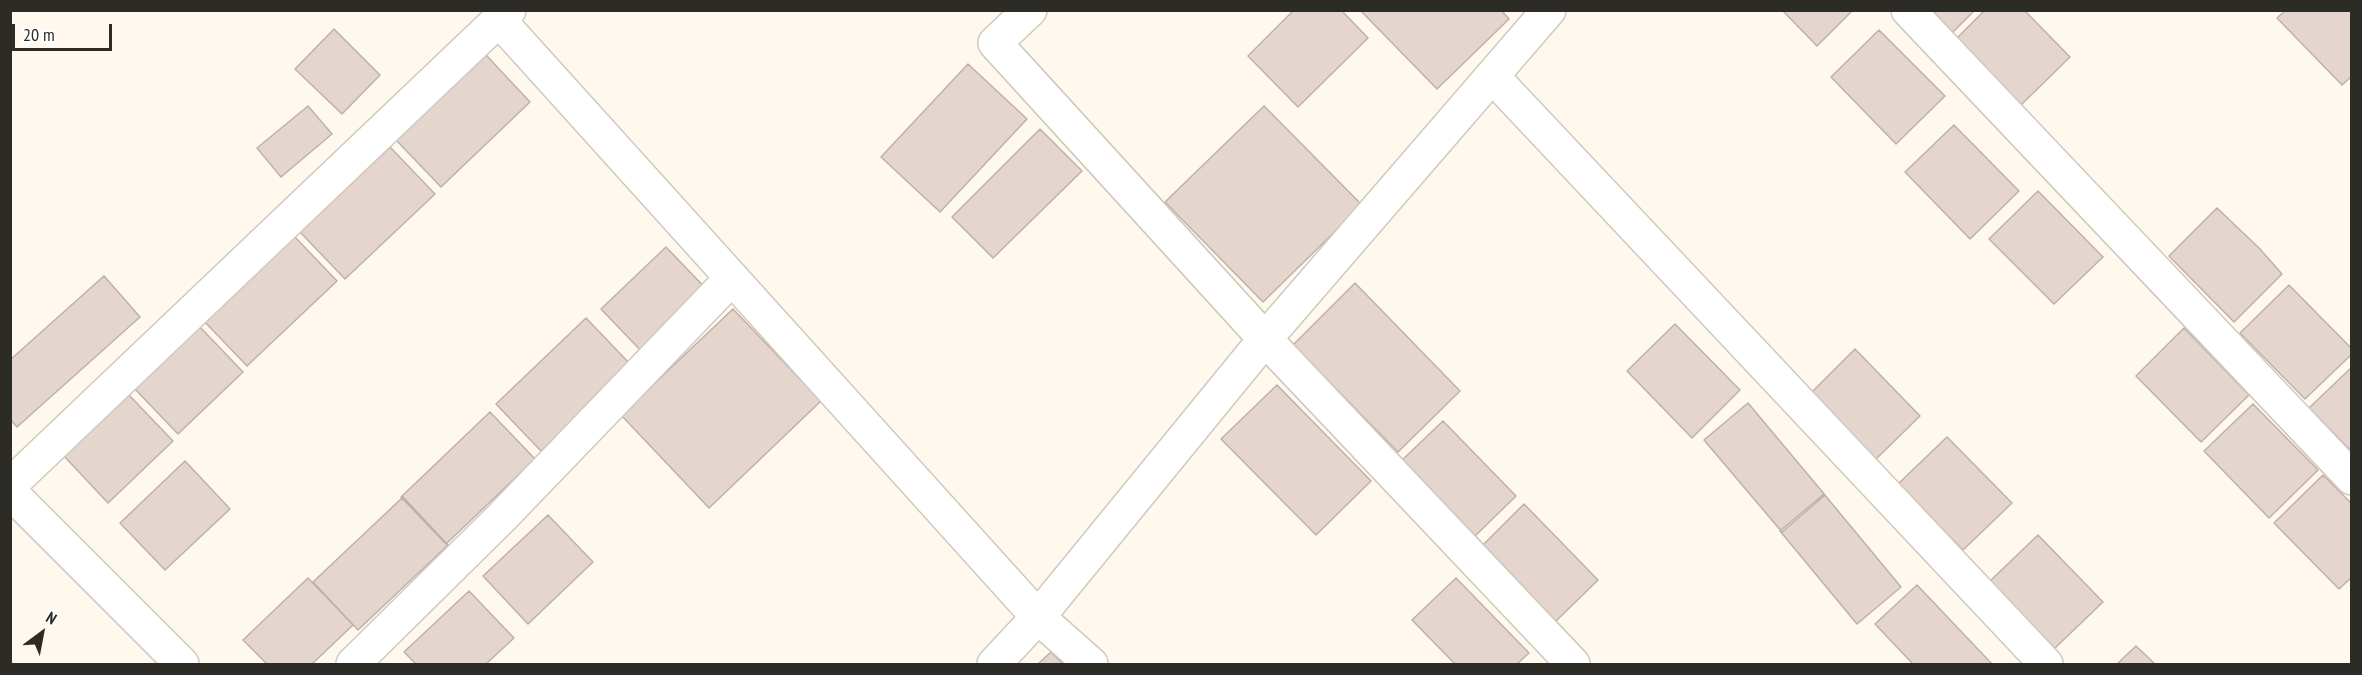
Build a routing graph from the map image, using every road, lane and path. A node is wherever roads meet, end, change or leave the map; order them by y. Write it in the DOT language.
graph roads {
  1 [pos="1030,10"];
  2 [pos="1549,10"];
  3 [pos="1908,10"];
  4 [pos="504,15"];
  5 [pos="1492,76"];
  6 [pos="732,278"];
  7 [pos="1265,339"];
  8 [pos="2352,478"];
  9 [pos="10,485"];
  10 [pos="10,492"];
  11 [pos="1038,617"];
  12 [pos="182,664"];
  13 [pos="353,664"];
  14 [pos="994,664"];
  15 [pos="1092,664"];
  16 [pos="1573,664"];
  17 [pos="2046,664"];
  1 -- 7 [label="street"];
  2 -- 5 [label="street"];
  3 -- 8 [label="street"];
  4 -- 6 [label="street"];
  4 -- 9 [label="street"];
  5 -- 7 [label="street"];
  5 -- 17 [label="street"];
  6 -- 11 [label="street"];
  6 -- 13 [label="street"];
  7 -- 11 [label="street"];
  7 -- 16 [label="street"];
  10 -- 12 [label="street"];
  11 -- 14 [label="street"];
  11 -- 15 [label="street"];
}
